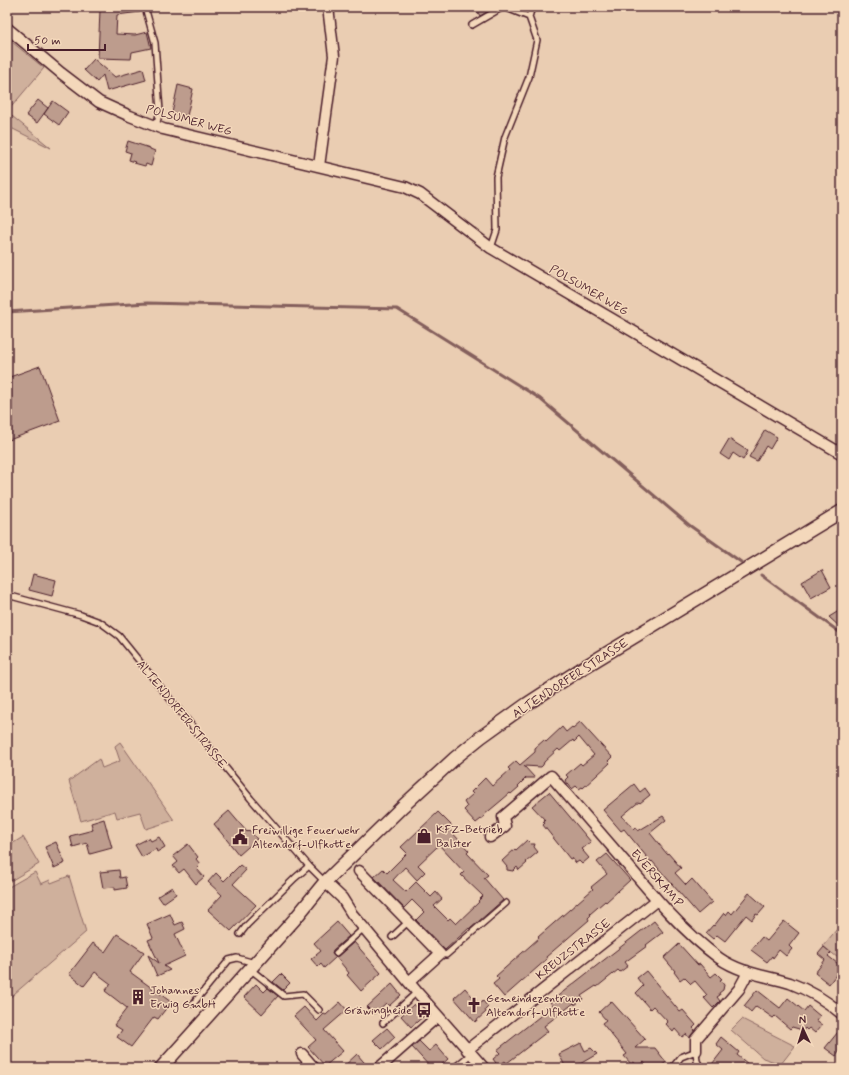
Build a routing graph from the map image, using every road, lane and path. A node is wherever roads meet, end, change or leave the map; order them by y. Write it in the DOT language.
graph roads {
  1 [pos="145,7"];
  2 [pos="328,7"];
  3 [pos="504,7"];
  4 [pos="532,7"];
  5 [pos="529,17"];
  6 [pos="472,25"];
  7 [pos="7,28"];
  8 [pos="156,126"];
  9 [pos="319,166"];
  10 [pos="492,248"];
  11 [pos="842,454"];
  12 [pos="842,511"];
  13 [pos="7,595"];
  14 [pos="490,837"];
  15 [pos="309,866"];
  16 [pos="359,871"];
  17 [pos="325,882"];
  18 [pos="657,900"];
  19 [pos="506,903"];
  20 [pos="409,922"];
  21 [pos="364,928"];
  22 [pos="240,934"];
  23 [pos="392,938"];
  24 [pos="336,952"];
  25 [pos="440,954"];
  26 [pos="253,966"];
  27 [pos="747,971"];
  28 [pos="409,982"];
  29 [pos="417,992"];
  30 [pos="193,1004"];
  31 [pos="319,1010"];
  32 [pos="842,1014"];
  33 [pos="438,1016"];
  34 [pos="383,1022"];
  35 [pos="696,1051"];
  36 [pos="469,1052"];
  37 [pos="302,1054"];
  38 [pos="161,1068"];
  39 [pos="314,1068"];
  40 [pos="379,1068"];
  41 [pos="454,1068"];
  42 [pos="484,1068"];
  43 [pos="672,1068"];
  44 [pos="701,1068"];
  1 -- 8 [label="lane"];
  2 -- 9 [label="street"];
  3 -- 5 [label="lane"];
  3 -- 6 [label="lane"];
  4 -- 5 [label="lane"];
  5 -- 10 [label="lane"];
  7 -- 8 [label="street, POLSUMER WEG"];
  8 -- 9 [label="street, POLSUMER WEG"];
  9 -- 10 [label="street, POLSUMER WEG"];
  10 -- 11 [label="street, POLSUMER WEG"];
  12 -- 17 [label="street, ALTENDORFER STRASSE"];
  13 -- 15 [label="lane, ALTENDORFER STRASSE"];
  14 -- 18 [label="street, EVERSKAMP"];
  15 -- 17 [label="lane, ALTENDORFER STRASSE"];
  15 -- 22 [label="lane"];
  16 -- 20 [label="street"];
  17 -- 21 [label="street"];
  17 -- 26 [label="street, ALTENDORFER STRASSE"];
  18 -- 27 [label="street, EVERSKAMP"];
  18 -- 36 [label="street, KREUZSTRASSE"];
  19 -- 25 [label="lane"];
  20 -- 23 [label="lane"];
  20 -- 25 [label="street"];
  21 -- 24 [label="lane"];
  21 -- 28 [label="street"];
  25 -- 28 [label="street"];
  26 -- 30 [label="lane"];
  26 -- 31 [label="lane"];
  26 -- 38 [label="street, ALTENDORFER STRASSE"];
  27 -- 32 [label="street, EVERSKAMP"];
  27 -- 35 [label="street"];
  28 -- 29 [label="street"];
  29 -- 33 [label="street"];
  29 -- 34 [label="lane"];
  33 -- 36 [label="street"];
  33 -- 40 [label="street"];
  35 -- 43 [label="lane"];
  35 -- 44 [label="lane"];
  36 -- 41 [label="lane"];
  36 -- 42 [label="street"];
  37 -- 39 [label="street"];
}
